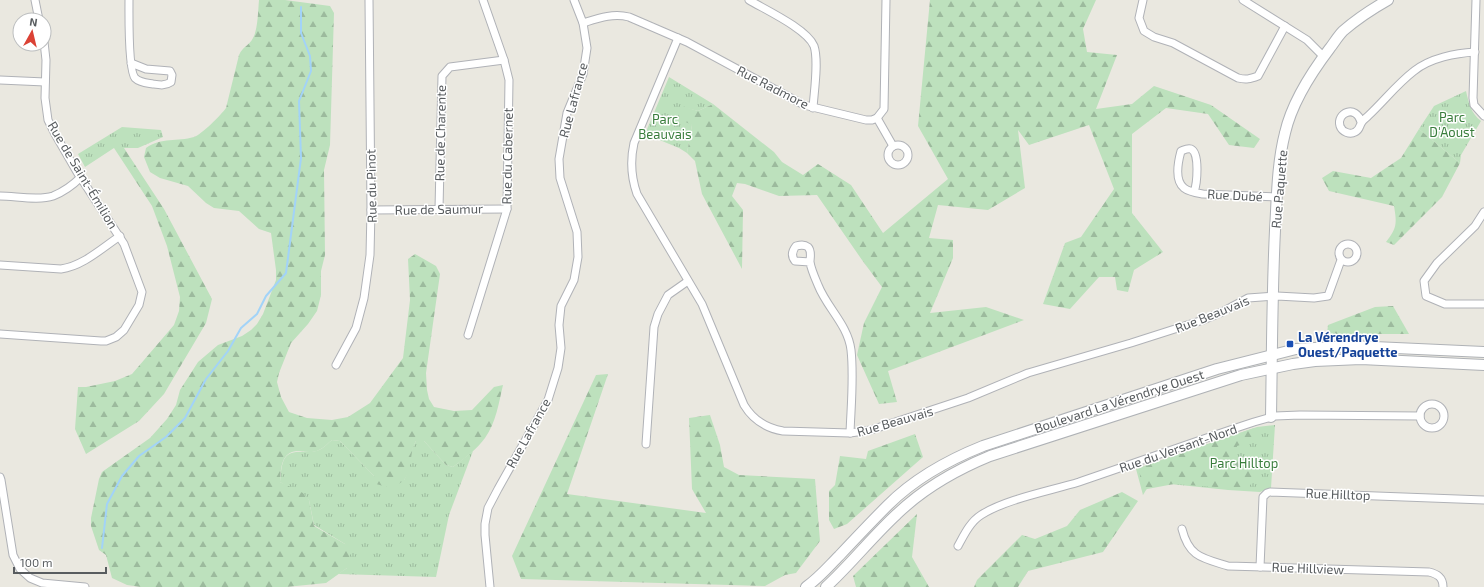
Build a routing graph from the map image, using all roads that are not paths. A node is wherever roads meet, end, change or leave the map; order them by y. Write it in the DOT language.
graph roads {
  1 [pos="35,0"];
  2 [pos="129,0"];
  3 [pos="369,0"];
  4 [pos="482,0"];
  5 [pos="574,0"];
  6 [pos="749,0"];
  7 [pos="886,0"];
  8 [pos="1143,0"];
  9 [pos="1243,0"];
  10 [pos="1388,0"];
  11 [pos="1476,0"];
  12 [pos="37,12"];
  13 [pos="583,23"];
  14 [pos="1285,26"];
  15 [pos="678,38"];
  16 [pos="45,52"];
  17 [pos="1475,52"];
  18 [pos="1324,57"];
  19 [pos="504,60"];
  20 [pos="131,63"];
  21 [pos="0,80"];
  22 [pos="45,82"];
  23 [pos="813,108"];
  24 [pos="1484,116"];
  25 [pos="877,118"];
  26 [pos="1361,122"];
  27 [pos="893,146"];
  28 [pos="81,178"];
  29 [pos="1194,192"];
  30 [pos="0,196"];
  31 [pos="1277,197"];
  32 [pos="507,208"];
  33 [pos="439,209"];
  34 [pos="372,210"];
  35 [pos="1484,212"];
  36 [pos="120,236"];
  37 [pos="1341,260"];
  38 [pos="810,262"];
  39 [pos="0,265"];
  40 [pos="688,282"];
  41 [pos="1272,296"];
  42 [pos="1484,304"];
  43 [pos="0,334"];
  44 [pos="468,335"];
  45 [pos="1484,352"];
  46 [pos="1273,354"];
  47 [pos="1484,365"];
  48 [pos="336,366"];
  49 [pos="1272,368"];
  50 [pos="1420,416"];
  51 [pos="1271,418"];
  52 [pos="850,433"];
  53 [pos="646,444"];
  54 [pos="0,477"];
  55 [pos="1484,500"];
  56 [pos="1182,528"];
  57 [pos="958,546"];
  58 [pos="1260,567"];
  59 [pos="85,587"];
  60 [pos="490,587"];
  61 [pos="806,587"];
  62 [pos="826,587"];
  63 [pos="1443,587"];
  1 -- 12 [label="street"];
  2 -- 20 [label="street"];
  3 -- 34 [label="street, Rue du Pinot"];
  4 -- 19 [label="street, Rue du Cabernet"];
  5 -- 13 [label="street, Rue Lafrance"];
  6 -- 23 [label="street"];
  7 -- 25 [label="street"];
  8 -- 14 [label="street"];
  9 -- 14 [label="street"];
  10 -- 18 [label="main road, Rue Paquette"];
  11 -- 17 [label="street"];
  13 -- 15 [label="street, Rue Radmore"];
  13 -- 60 [label="street, Rue Lafrance"];
  14 -- 18 [label="street"];
  15 -- 23 [label="street, Rue Radmore"];
  15 -- 40 [label="street, Rue Beauvais"];
  16 -- 22 [label="street, Rue de Saint-Émilion"];
  17 -- 24 [label="street"];
  17 -- 26 [label="street"];
  18 -- 31 [label="main road, Rue Paquette"];
  19 -- 32 [label="street, Rue du Cabernet"];
  19 -- 33 [label="street, Rue de Charente"];
  20 -- 20 [label="street"];
  21 -- 22 [label="street"];
  22 -- 28 [label="street, Rue de Saint-Émilion"];
  23 -- 25 [label="street, Rue Radmore"];
  25 -- 27 [label="street"];
  28 -- 30 [label="street"];
  28 -- 36 [label="street, Rue de Saint-Émilion"];
  29 -- 29 [label="street, Rue Dubé"];
  29 -- 31 [label="street, Rue Dubé"];
  31 -- 41 [label="main road, Rue Paquette"];
  32 -- 33 [label="street, Rue de Saumur"];
  32 -- 44 [label="street, Rue du Cabernet"];
  33 -- 34 [label="street, Rue de Saumur"];
  34 -- 48 [label="street, Rue du Pinot"];
  35 -- 42 [label="street"];
  36 -- 39 [label="street, Rue de Saint-Émilion"];
  36 -- 43 [label="street, Rue de Saint-Émilion"];
  37 -- 41 [label="street, Rue Beauvais"];
  38 -- 52 [label="street"];
  40 -- 52 [label="street, Rue Beauvais"];
  40 -- 53 [label="street"];
  41 -- 46 [label="main road, Rue Paquette"];
  41 -- 52 [label="street, Rue Beauvais"];
  45 -- 46 [label="main road, Boulevard La Vérendrye Ouest"];
  46 -- 49 [label="main road, Rue Paquette"];
  46 -- 61 [label="main road, Boulevard La Vérendrye Ouest"];
  47 -- 49 [label="main road, Boulevard La Vérendrye Ouest"];
  49 -- 51 [label="main road, Rue Paquette"];
  49 -- 62 [label="main road, Boulevard La Vérendrye Ouest"];
  50 -- 51 [label="street, Rue du Versant-Nord"];
  51 -- 57 [label="street, Rue du Versant-Nord"];
  54 -- 59 [label="street"];
  55 -- 58 [label="street, Rue Hilltop"];
  56 -- 58 [label="street, Rue Hillview"];
  58 -- 63 [label="street, Rue Hillview"];
}
